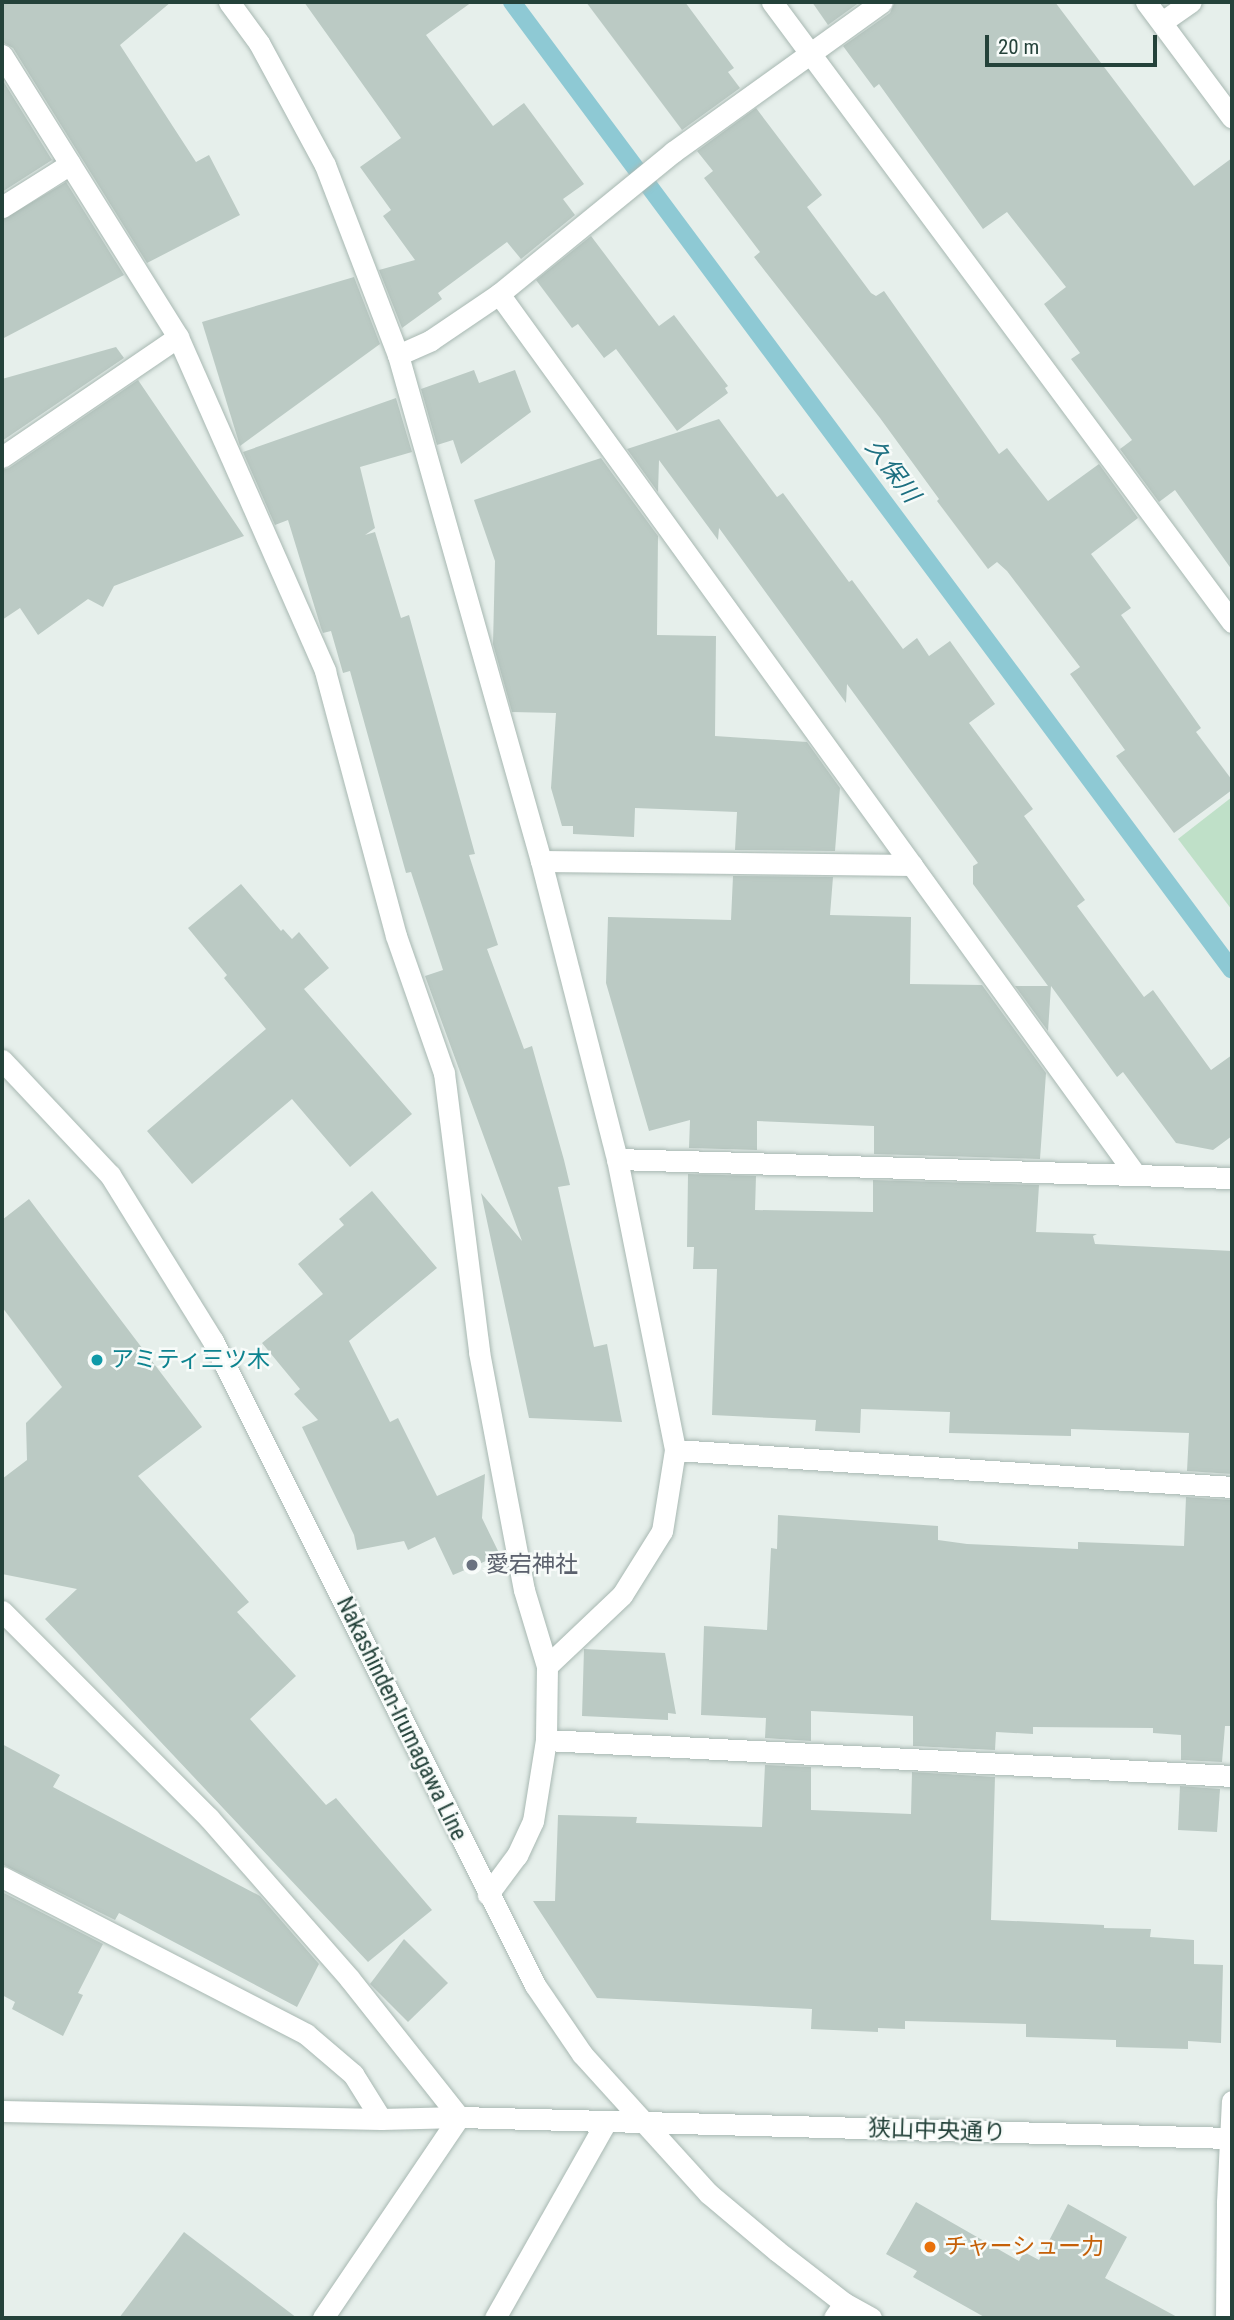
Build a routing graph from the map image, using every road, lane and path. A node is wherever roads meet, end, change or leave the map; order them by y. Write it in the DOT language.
graph roads {
  1 [pos="229,2"];
  2 [pos="772,2"];
  3 [pos="882,2"];
  4 [pos="1146,2"];
  5 [pos="1191,2"];
  6 [pos="1163,22"];
  7 [pos="813,52"];
  8 [pos="2,55"];
  9 [pos="1232,118"];
  10 [pos="70,164"];
  11 [pos="2,207"];
  12 [pos="499,294"];
  13 [pos="178,337"];
  14 [pos="398,355"];
  15 [pos="2,457"];
  16 [pos="1232,622"];
  17 [pos="541,861"];
  18 [pos="912,865"];
  19 [pos="2,1060"];
  20 [pos="617,1159"];
  21 [pos="1135,1174"];
  22 [pos="1232,1178"];
  23 [pos="675,1450"];
  24 [pos="1232,1487"];
  25 [pos="2,1611"];
  26 [pos="547,1666"];
  27 [pos="547,1741"];
  28 [pos="1232,1776"];
  29 [pos="2,1877"];
  30 [pos="488,1894"];
  31 [pos="1232,2101"];
  32 [pos="2,2110"];
  33 [pos="459,2117"];
  34 [pos="381,2119"];
  35 [pos="606,2122"];
  36 [pos="642,2123"];
  37 [pos="1231,2138"];
  38 [pos="839,2310"];
  39 [pos="323,2318"];
  40 [pos="495,2318"];
  41 [pos="870,2318"];
  42 [pos="1226,2318"];
  1 -- 14 [label="street"];
  2 -- 7 [label="street"];
  3 -- 7 [label="street"];
  4 -- 6 [label="street"];
  5 -- 6 [label="street"];
  6 -- 9 [label="street"];
  7 -- 12 [label="street"];
  7 -- 16 [label="street"];
  8 -- 10 [label="street"];
  10 -- 11 [label="street"];
  10 -- 13 [label="street"];
  12 -- 14 [label="street"];
  12 -- 18 [label="street"];
  13 -- 15 [label="street"];
  13 -- 26 [label="street"];
  14 -- 17 [label="street"];
  17 -- 18 [label="street"];
  17 -- 20 [label="street"];
  18 -- 21 [label="street"];
  19 -- 30 [label="street, Nakashinden-Irumagawa Line"];
  20 -- 21 [label="street"];
  20 -- 23 [label="street"];
  21 -- 22 [label="street"];
  23 -- 24 [label="street"];
  23 -- 26 [label="street"];
  25 -- 33 [label="street"];
  26 -- 27 [label="street"];
  27 -- 28 [label="street"];
  27 -- 30 [label="street"];
  29 -- 34 [label="street"];
  30 -- 36 [label="street, Nakashinden-Irumagawa Line"];
  31 -- 37 [label="street"];
  32 -- 34 [label="street, 狭山中央通り"];
  33 -- 34 [label="street, 狭山中央通り"];
  33 -- 35 [label="street, 狭山中央通り"];
  33 -- 39 [label="street"];
  35 -- 36 [label="street, 狭山中央通り"];
  35 -- 40 [label="street"];
  36 -- 37 [label="street, 狭山中央通り"];
  36 -- 38 [label="street, Nakashinden-Irumagawa Line"];
  37 -- 42 [label="street"];
  38 -- 41 [label="street, Nakashinden-Irumagawa Line"];
}
